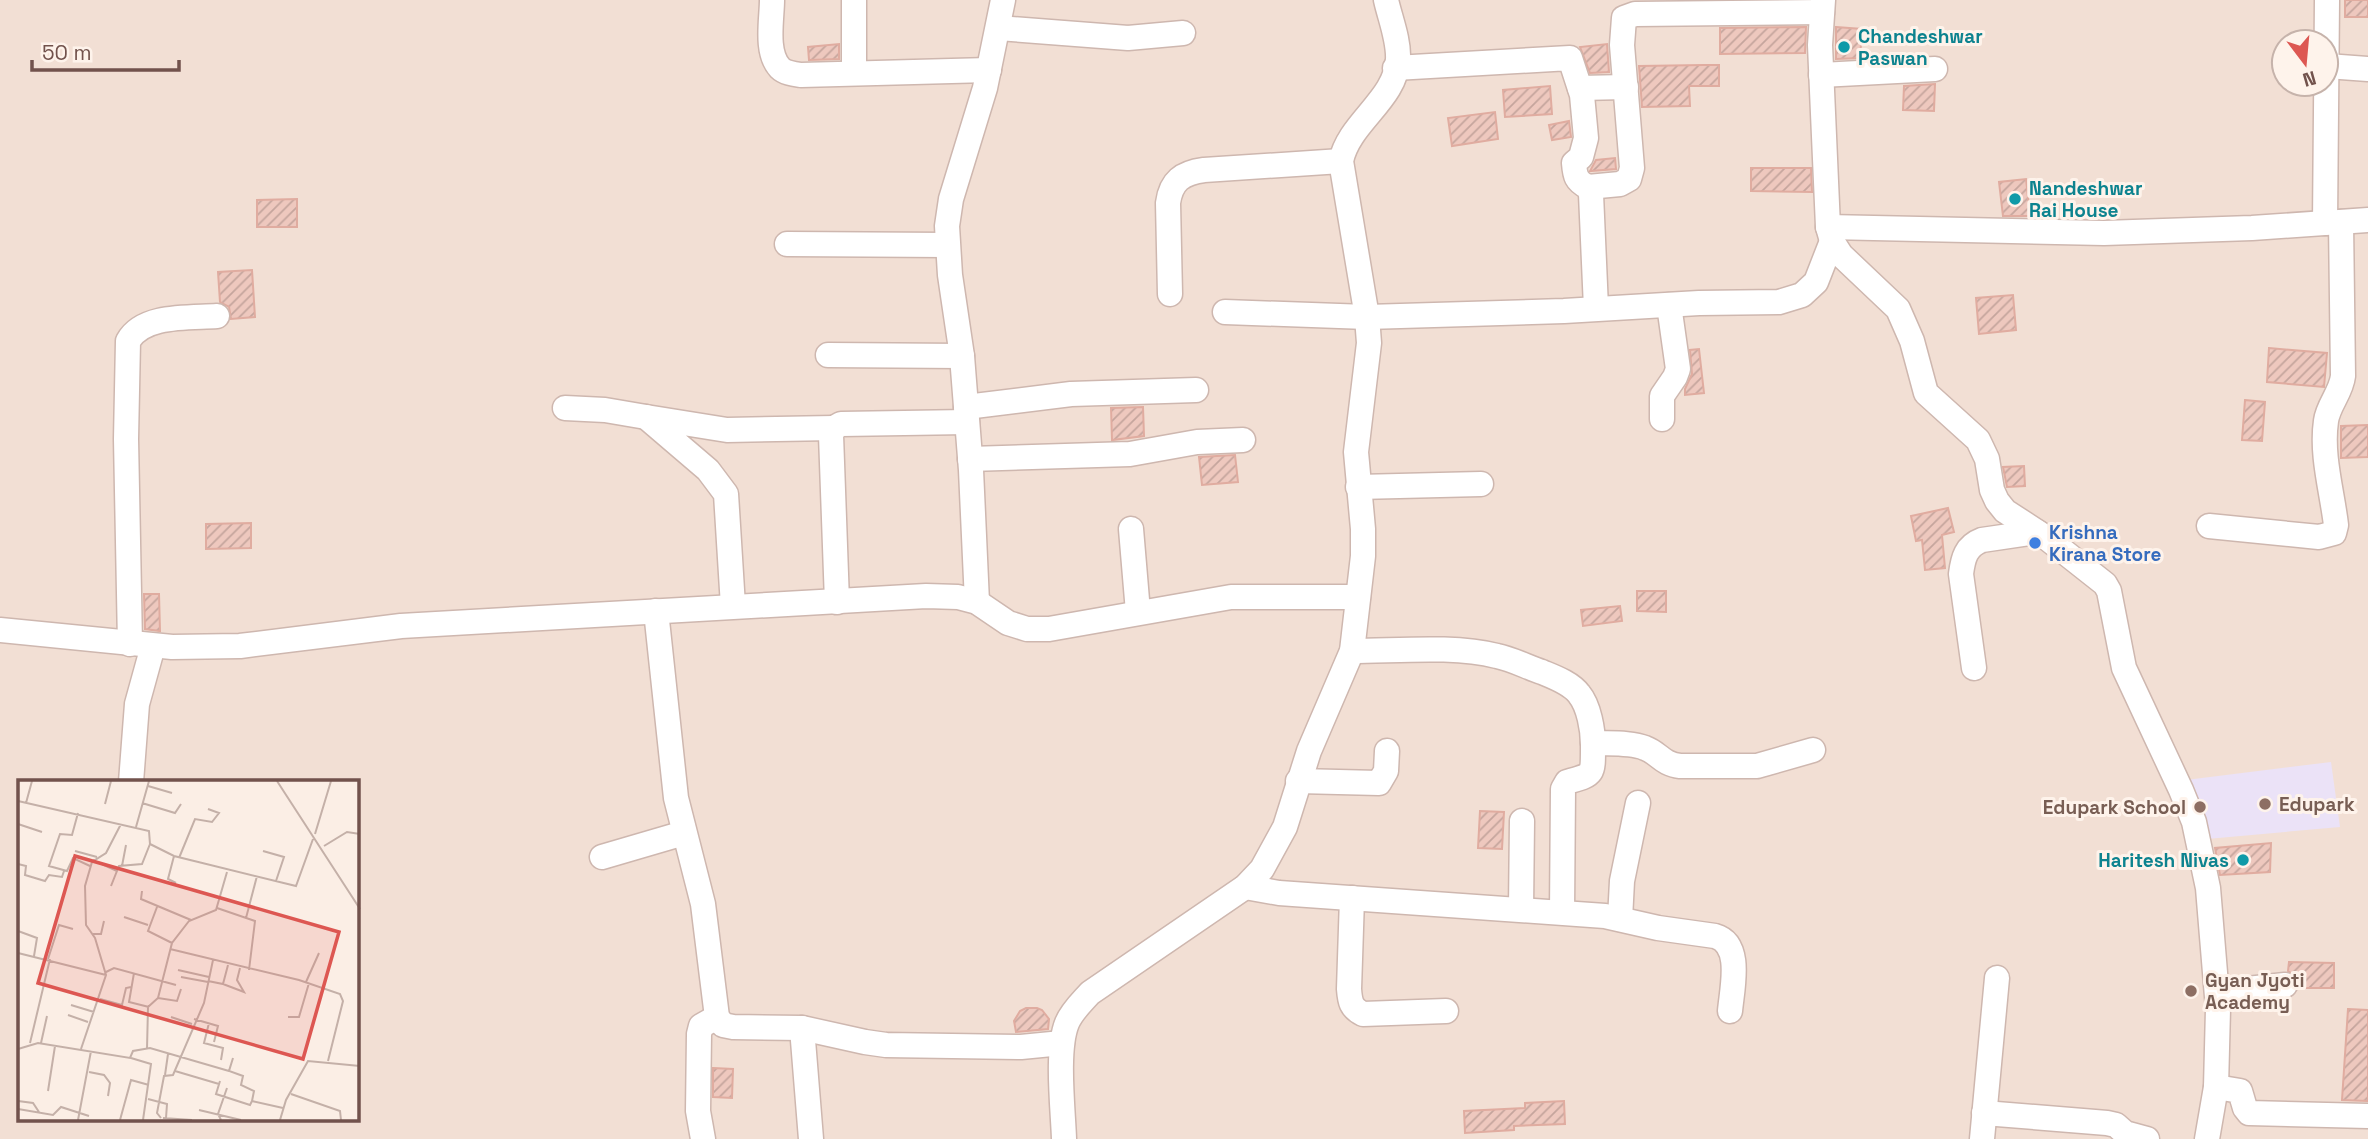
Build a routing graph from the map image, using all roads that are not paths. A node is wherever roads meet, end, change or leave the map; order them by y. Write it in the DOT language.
graph roads {
  1 [pos="772,0"];
  2 [pos="854,0"];
  3 [pos="1003,0"];
  4 [pos="1386,0"];
  5 [pos="2328,0"];
  6 [pos="1822,6"];
  7 [pos="998,28"];
  8 [pos="2328,28"];
  9 [pos="1183,33"];
  10 [pos="2340,67"];
  11 [pos="1395,68"];
  12 [pos="1936,69"];
  13 [pos="2368,69"];
  14 [pos="989,70"];
  15 [pos="854,73"];
  16 [pos="1821,75"];
  17 [pos="1626,87"];
  18 [pos="1580,88"];
  19 [pos="2328,98"];
  20 [pos="1341,161"];
  21 [pos="1588,187"];
  22 [pos="2368,220"];
  23 [pos="2333,223"];
  24 [pos="1830,234"];
  25 [pos="787,244"];
  26 [pos="947,245"];
  27 [pos="1170,294"];
  28 [pos="1669,304"];
  29 [pos="1596,309"];
  30 [pos="1225,312"];
  31 [pos="217,316"];
  32 [pos="1367,317"];
  33 [pos="828,355"];
  34 [pos="962,356"];
  35 [pos="1196,390"];
  36 [pos="565,408"];
  37 [pos="966,415"];
  38 [pos="646,417"];
  39 [pos="1662,419"];
  40 [pos="834,428"];
  41 [pos="1243,440"];
  42 [pos="970,459"];
  43 [pos="1481,484"];
  44 [pos="1358,487"];
  45 [pos="2209,526"];
  46 [pos="1130,529"];
  47 [pos="2037,533"];
  48 [pos="1358,597"];
  49 [pos="837,602"];
  50 [pos="977,603"];
  51 [pos="733,606"];
  52 [pos="656,611"];
  53 [pos="1138,612"];
  54 [pos="0,630"];
  55 [pos="142,645"];
  56 [pos="1352,651"];
  57 [pos="1974,668"];
  58 [pos="1593,743"];
  59 [pos="1813,750"];
  60 [pos="1387,751"];
  61 [pos="131,780"];
  62 [pos="1298,781"];
  63 [pos="1638,803"];
  64 [pos="1522,821"];
  65 [pos="684,833"];
  66 [pos="603,857"];
  67 [pos="1245,887"];
  68 [pos="1352,898"];
  69 [pos="1521,909"];
  70 [pos="1562,912"];
  71 [pos="1620,919"];
  72 [pos="1997,978"];
  73 [pos="2285,985"];
  74 [pos="2218,992"];
  75 [pos="1446,1011"];
  76 [pos="1730,1011"];
  77 [pos="717,1017"];
  78 [pos="802,1028"];
  79 [pos="1062,1043"];
  80 [pos="2216,1087"];
  81 [pos="1984,1113"];
  82 [pos="2368,1115"];
  83 [pos="703,1139"];
  84 [pos="811,1139"];
  85 [pos="1064,1139"];
  86 [pos="1982,1139"];
  87 [pos="2147,1139"];
  88 [pos="2207,1139"];
  1 -- 15 [label="street"];
  2 -- 15 [label="street"];
  3 -- 7 [label="street"];
  4 -- 11 [label="street"];
  5 -- 8 [label="street"];
  6 -- 16 [label="street"];
  6 -- 17 [label="street"];
  7 -- 9 [label="street"];
  7 -- 14 [label="street"];
  10 -- 13 [label="street"];
  11 -- 18 [label="street"];
  11 -- 20 [label="street"];
  12 -- 16 [label="street"];
  14 -- 15 [label="street"];
  14 -- 26 [label="street"];
  16 -- 24 [label="street"];
  17 -- 18 [label="street"];
  17 -- 21 [label="street"];
  18 -- 21 [label="street"];
  19 -- 23 [label="street"];
  20 -- 27 [label="street"];
  20 -- 32 [label="street"];
  21 -- 29 [label="street"];
  22 -- 23 [label="street"];
  23 -- 24 [label="street"];
  23 -- 45 [label="street"];
  24 -- 28 [label="street"];
  24 -- 47 [label="street"];
  25 -- 26 [label="street"];
  26 -- 34 [label="street"];
  28 -- 29 [label="street"];
  28 -- 39 [label="street"];
  29 -- 32 [label="street"];
  30 -- 32 [label="street"];
  31 -- 55 [label="street"];
  32 -- 44 [label="street"];
  33 -- 34 [label="street"];
  34 -- 37 [label="street"];
  35 -- 37 [label="street"];
  36 -- 38 [label="street"];
  37 -- 40 [label="street"];
  37 -- 42 [label="street"];
  38 -- 40 [label="street"];
  38 -- 51 [label="street"];
  40 -- 49 [label="street"];
  41 -- 42 [label="street"];
  42 -- 50 [label="street"];
  43 -- 44 [label="street"];
  44 -- 48 [label="street"];
  46 -- 53 [label="street"];
  47 -- 57 [label="street"];
  47 -- 74 [label="street"];
  48 -- 53 [label="street"];
  48 -- 56 [label="street"];
  49 -- 50 [label="street"];
  49 -- 51 [label="street"];
  50 -- 53 [label="street"];
  51 -- 52 [label="street"];
  52 -- 55 [label="street"];
  52 -- 65 [label="street"];
  54 -- 55 [label="street"];
  55 -- 61 [label="street"];
  56 -- 58 [label="street"];
  56 -- 62 [label="street"];
  58 -- 59 [label="street"];
  58 -- 70 [label="street"];
  60 -- 62 [label="street"];
  62 -- 67 [label="street"];
  63 -- 71 [label="street"];
  64 -- 69 [label="street"];
  65 -- 66 [label="street"];
  65 -- 77 [label="street"];
  67 -- 68 [label="street"];
  67 -- 79 [label="street"];
  68 -- 69 [label="street"];
  68 -- 75 [label="street"];
  69 -- 70 [label="street"];
  70 -- 71 [label="street"];
  71 -- 76 [label="street"];
  72 -- 81 [label="street"];
  73 -- 74 [label="street"];
  74 -- 80 [label="street"];
  77 -- 78 [label="street"];
  77 -- 83 [label="street"];
  78 -- 79 [label="street"];
  78 -- 84 [label="street"];
  79 -- 85 [label="street"];
  80 -- 82 [label="street"];
  80 -- 88 [label="street"];
  81 -- 86 [label="street"];
  81 -- 87 [label="street"];
}
